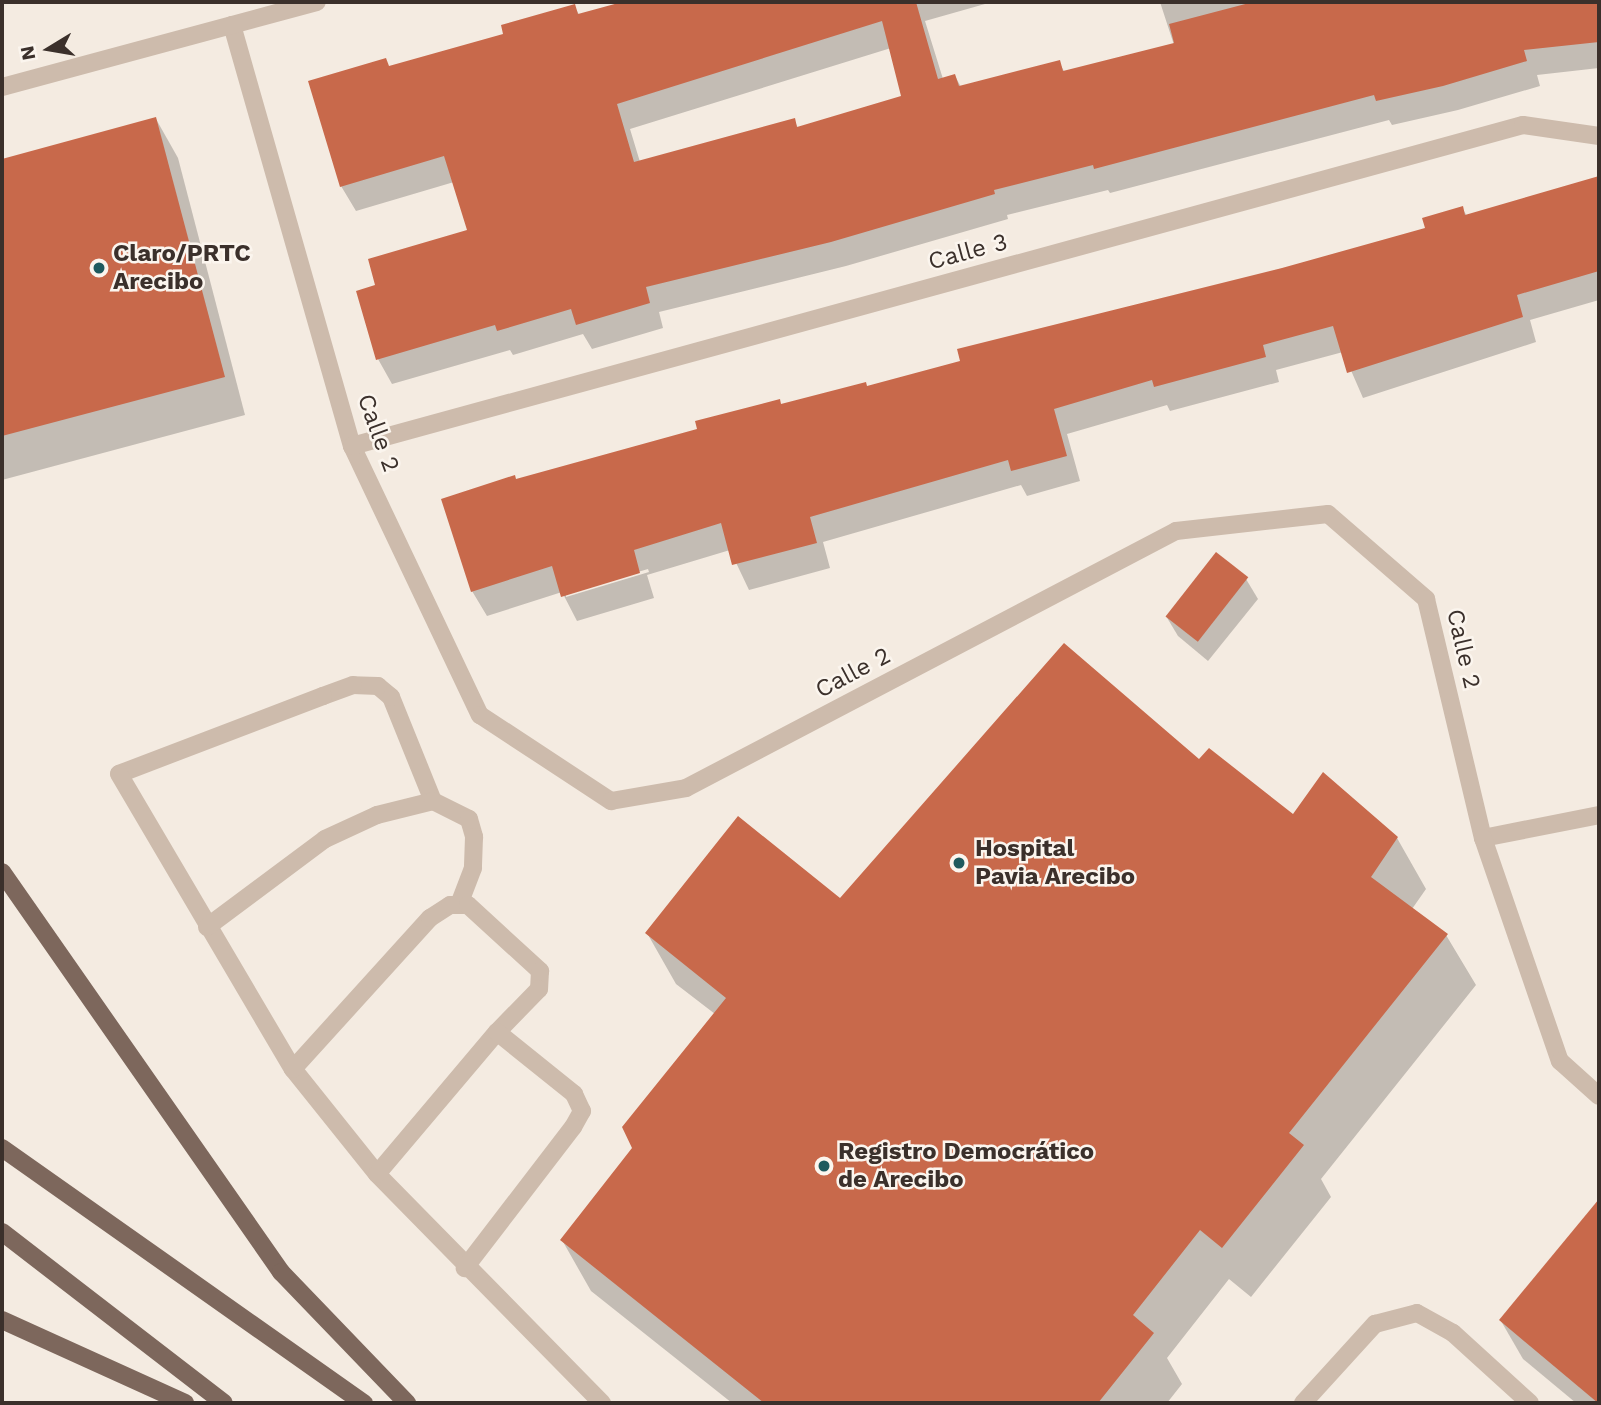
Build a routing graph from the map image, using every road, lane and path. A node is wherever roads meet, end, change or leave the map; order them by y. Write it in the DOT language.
graph roads {
  1 [pos="317,2"];
  2 [pos="232,25"];
  3 [pos="2,87"];
  4 [pos="1599,136"];
  5 [pos="352,446"];
  6 [pos="433,801"];
  7 [pos="1599,815"];
  8 [pos="1483,838"];
  9 [pos="2,872"];
  10 [pos="459,904"];
  11 [pos="207,927"];
  12 [pos="497,1032"];
  13 [pos="293,1069"];
  14 [pos="1599,1096"];
  15 [pos="2,1148"];
  16 [pos="377,1174"];
  17 [pos="2,1232"];
  18 [pos="465,1268"];
  19 [pos="2,1320"];
  20 [pos="185,1403"];
  21 [pos="224,1403"];
  22 [pos="364,1403"];
  23 [pos="407,1403"];
  24 [pos="603,1403"];
  25 [pos="1303,1403"];
  26 [pos="1530,1403"];
  1 -- 2 [label="street"];
  2 -- 3 [label="street"];
  2 -- 5 [label="street, Calle 2"];
  4 -- 5 [label="street, Calle 3"];
  5 -- 8 [label="street, Calle 2"];
  6 -- 10 [label="street"];
  6 -- 11 [label="street"];
  6 -- 11 [label="street"];
  7 -- 8 [label="street"];
  8 -- 14 [label="street, Calle 2"];
  9 -- 23 [label="main road"];
  10 -- 12 [label="street"];
  10 -- 13 [label="street"];
  11 -- 13 [label="street"];
  12 -- 16 [label="street"];
  12 -- 18 [label="street"];
  13 -- 16 [label="street"];
  15 -- 22 [label="main road"];
  16 -- 18 [label="street"];
  17 -- 21 [label="main road"];
  18 -- 24 [label="street"];
  19 -- 20 [label="main road"];
  25 -- 26 [label="street"];
}
